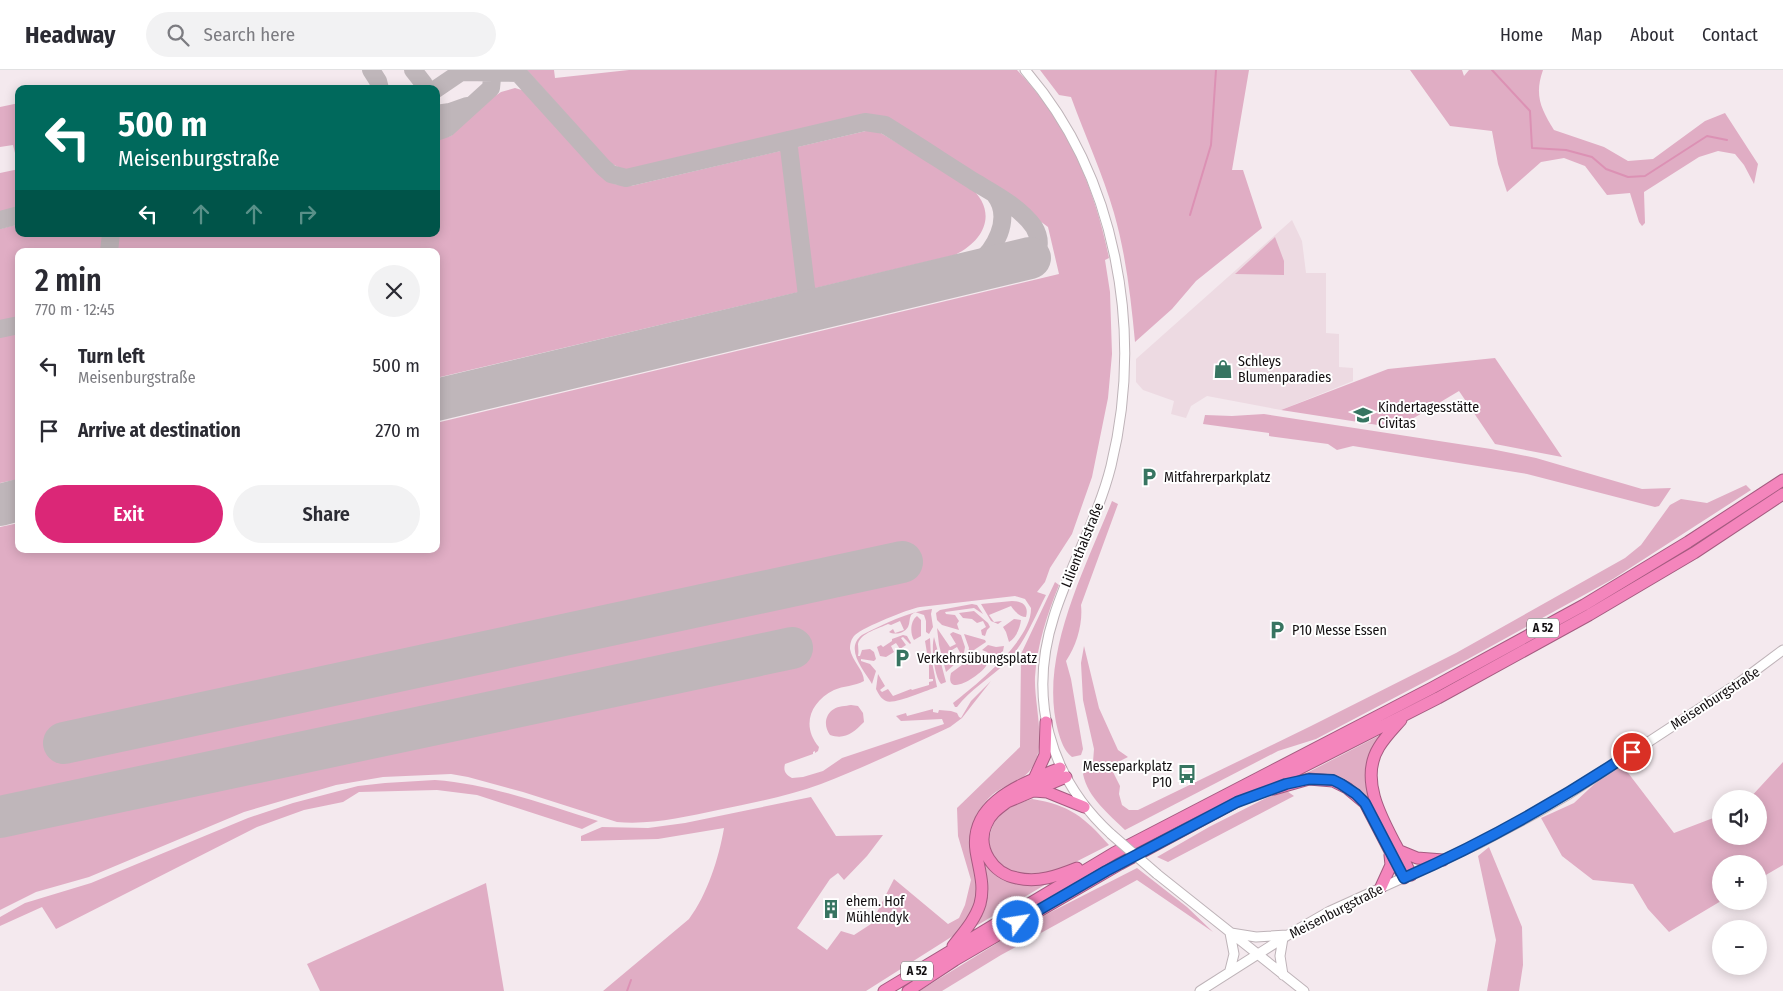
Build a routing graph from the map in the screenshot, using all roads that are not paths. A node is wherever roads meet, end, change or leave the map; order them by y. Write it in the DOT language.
graph roads {
  1 [pos="1026,70"];
  2 [pos="1783,480"];
  3 [pos="1783,494"];
  4 [pos="1783,650"];
  5 [pos="1406,714"];
  6 [pos="1046,722"];
  7 [pos="1063,772"];
  8 [pos="1034,779"];
  9 [pos="1032,791"];
  10 [pos="1237,802"];
  11 [pos="1084,807"];
  12 [pos="1395,851"];
  13 [pos="1114,853"];
  14 [pos="1443,860"];
  15 [pos="1407,876"];
  16 [pos="1381,887"];
  17 [pos="1230,933"];
  18 [pos="1286,936"];
  19 [pos="950,950"];
  20 [pos="1257,955"];
  21 [pos="1230,970"];
  22 [pos="1283,975"];
  23 [pos="884,991"];
  24 [pos="908,991"];
  25 [pos="1200,991"];
  26 [pos="1304,991"];
  1 -- 6 [label="main road, Lilienthalstraße"];
  2 -- 13 [label="highway, A 52"];
  3 -- 5 [label="highway, A 52"];
  4 -- 14 [label="main road, Meisenburgstraße"];
  5 -- 10 [label="highway, A 52"];
  5 -- 12 [label="highway"];
  6 -- 7 [label="main road, Lilienthalstraße"];
  6 -- 8 [label="highway"];
  7 -- 8 [label="highway"];
  7 -- 9 [label="highway"];
  7 -- 11 [label="main road, Lilienthalstraße"];
  8 -- 19 [label="highway"];
  9 -- 11 [label="highway"];
  9 -- 13 [label="highway"];
  10 -- 12 [label="highway"];
  10 -- 24 [label="highway, A 52"];
  11 -- 17 [label="main road, Lilienthalstraße, bridge"];
  12 -- 14 [label="highway"];
  12 -- 15 [label="highway"];
  12 -- 16 [label="highway"];
  13 -- 19 [label="highway, A 52"];
  14 -- 15 [label="main road, Meisenburgstraße"];
  15 -- 16 [label="main road, Meisenburgstraße"];
  16 -- 18 [label="main road, Meisenburgstraße"];
  17 -- 18 [label="main road"];
  17 -- 20 [label="main road, Lilienthalstraße"];
  17 -- 21 [label="main road"];
  18 -- 20 [label="main road, Meisenburgstraße"];
  18 -- 22 [label="main road"];
  19 -- 23 [label="highway, A 52"];
  20 -- 21 [label="main road, Meisenburgstraße"];
  20 -- 22 [label="main road, Lilienthalstraße"];
  21 -- 25 [label="main road, Meisenburgstraße"];
  22 -- 26 [label="main road, Lilienthalstraße"];
}
